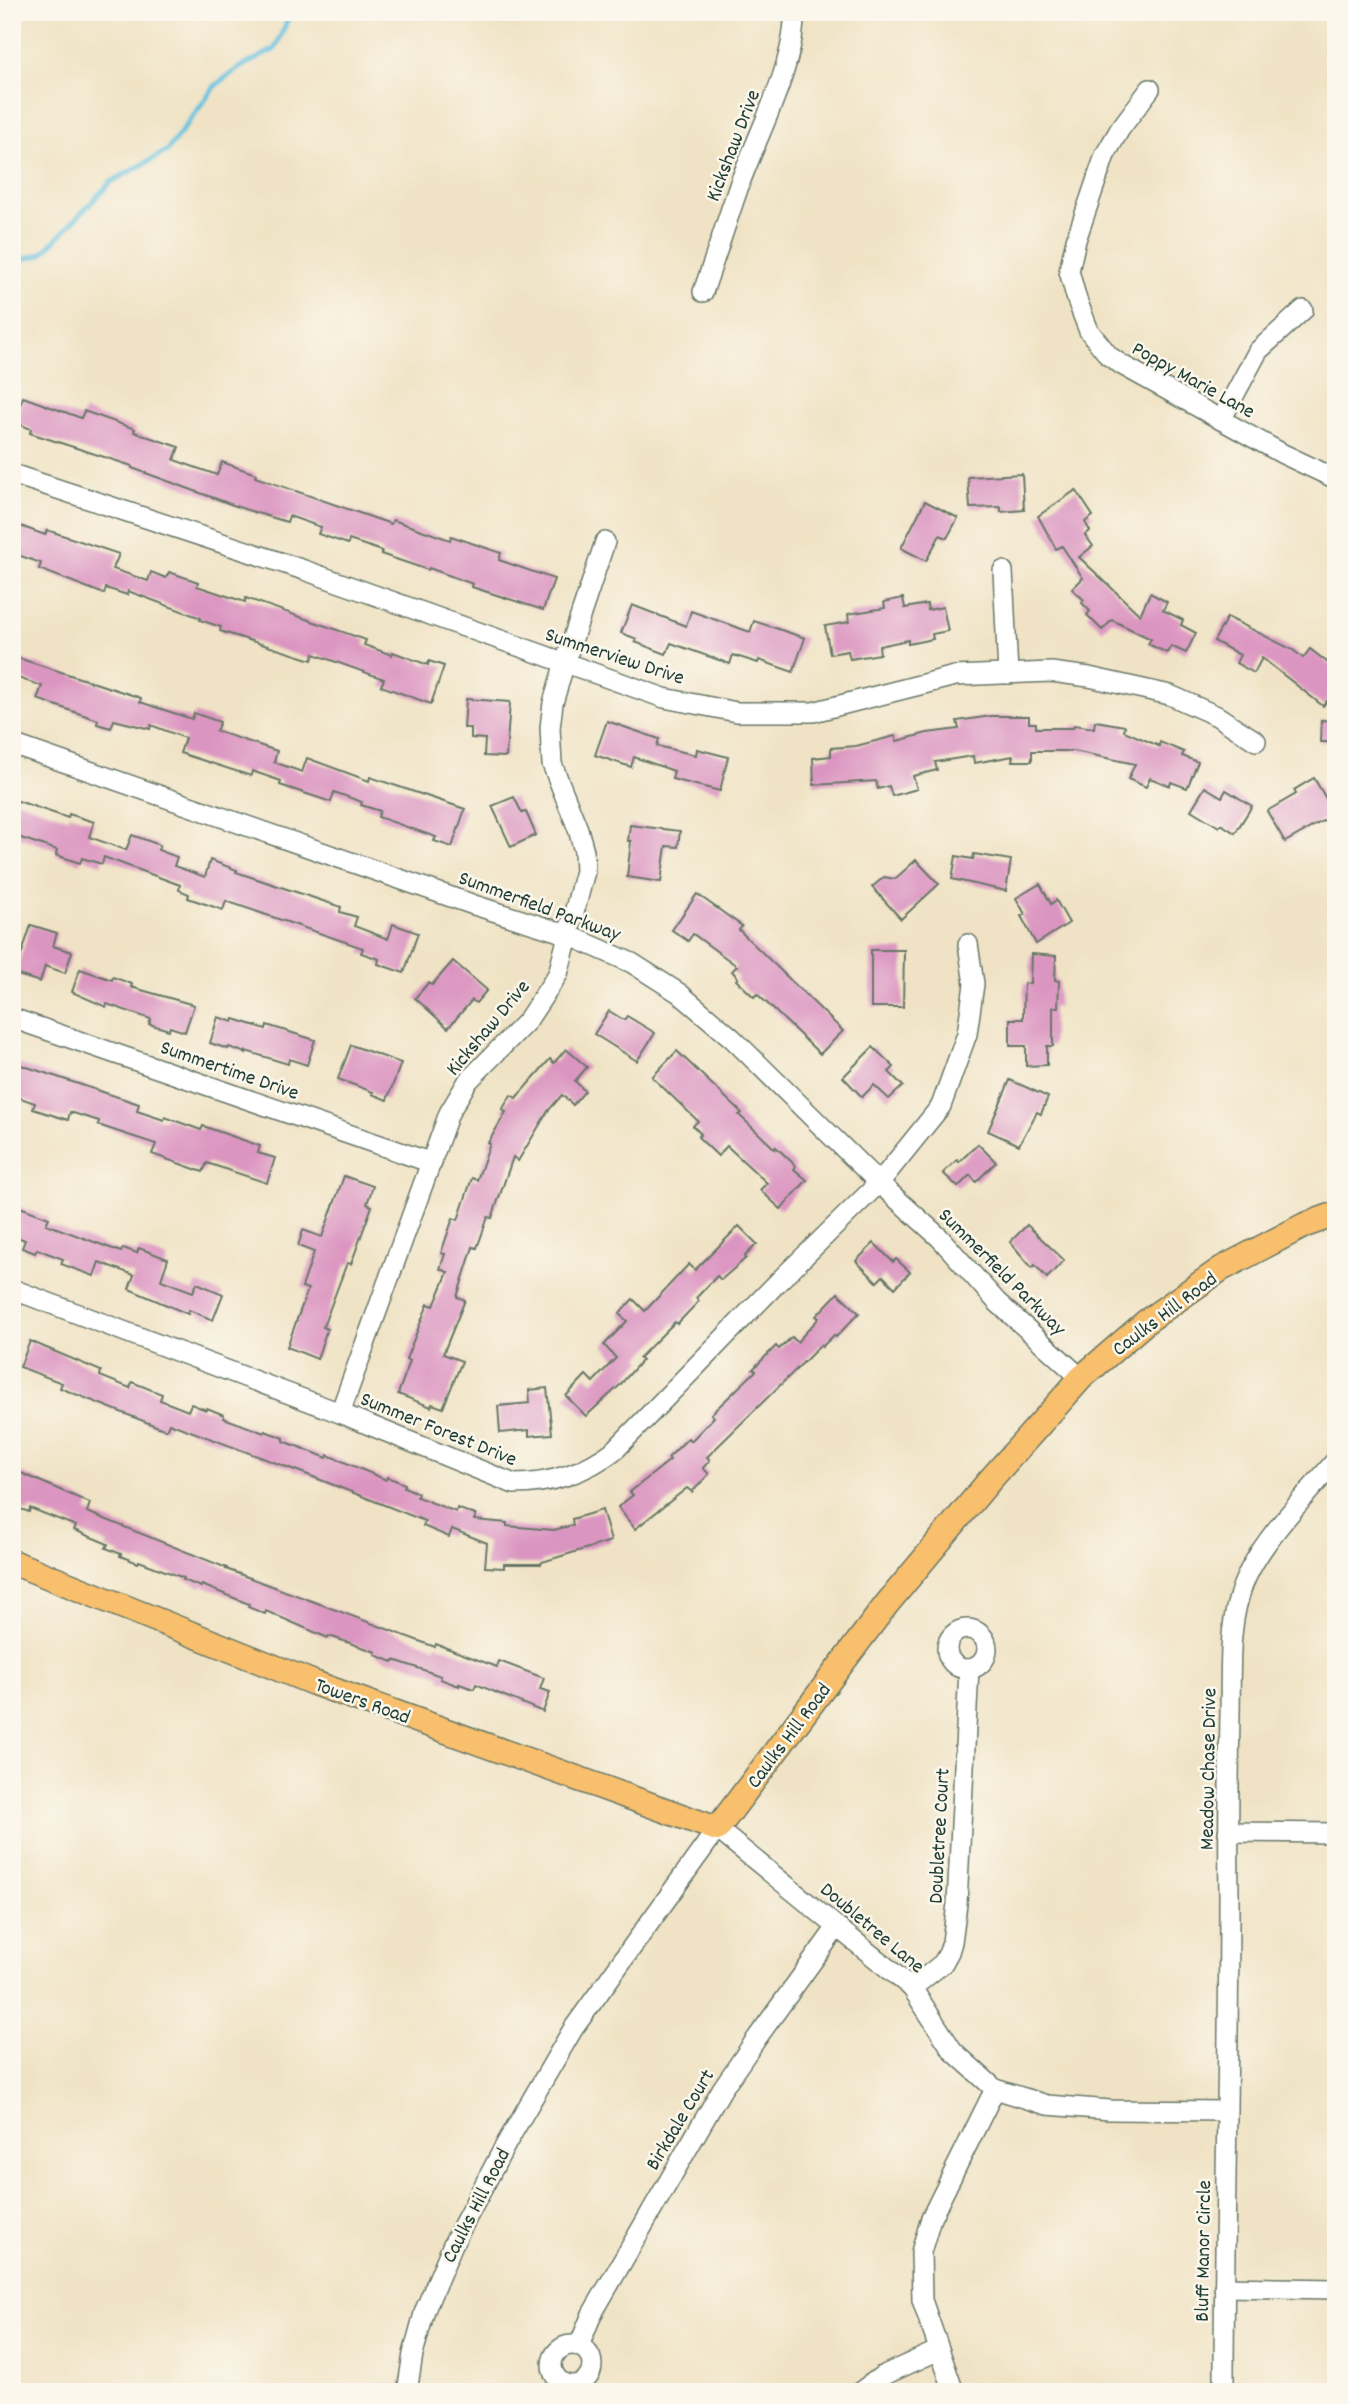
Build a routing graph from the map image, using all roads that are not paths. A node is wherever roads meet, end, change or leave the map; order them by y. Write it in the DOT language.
graph roads {
  1 [pos="794,12"];
  2 [pos="1150,89"];
  3 [pos="703,292"];
  4 [pos="1303,310"];
  5 [pos="1221,420"];
  6 [pos="12,474"];
  7 [pos="1336,480"];
  8 [pos="605,542"];
  9 [pos="1003,571"];
  10 [pos="565,662"];
  11 [pos="1008,674"];
  12 [pos="1256,741"];
  13 [pos="12,744"];
  14 [pos="566,934"];
  15 [pos="968,944"];
  16 [pos="12,1018"];
  17 [pos="432,1163"];
  18 [pos="879,1183"];
  19 [pos="1336,1214"];
  20 [pos="12,1289"];
  21 [pos="1081,1378"];
  22 [pos="340,1413"];
  23 [pos="1336,1460"];
  24 [pos="12,1562"];
  25 [pos="969,1669"];
  26 [pos="717,1829"];
  27 [pos="1228,1832"];
  28 [pos="1336,1833"];
  29 [pos="837,1927"];
  30 [pos="912,1988"];
  31 [pos="995,2089"];
  32 [pos="1226,2111"];
  33 [pos="1224,2287"];
  34 [pos="1336,2289"];
  35 [pos="579,2346"];
  36 [pos="939,2350"];
  37 [pos="407,2392"];
  38 [pos="860,2392"];
  39 [pos="954,2392"];
  40 [pos="1224,2392"];
  1 -- 3 [label="street, Kickshaw Drive"];
  2 -- 5 [label="street, Poppy Marie Lane"];
  4 -- 5 [label="street"];
  5 -- 7 [label="street, Poppy Marie Lane"];
  6 -- 10 [label="street, Summerview Drive"];
  8 -- 10 [label="street, Kickshaw Drive"];
  9 -- 11 [label="street"];
  10 -- 11 [label="street, Summerview Drive"];
  10 -- 14 [label="street, Kickshaw Drive"];
  11 -- 12 [label="street, Summerview Drive"];
  13 -- 14 [label="street, Summerfield Parkway"];
  14 -- 17 [label="street, Kickshaw Drive"];
  14 -- 18 [label="street, Summerfield Parkway"];
  15 -- 18 [label="street, Summer Forest Drive"];
  16 -- 17 [label="street, Summertime Drive"];
  17 -- 22 [label="street, Kickshaw Drive"];
  18 -- 21 [label="street, Summerfield Parkway"];
  18 -- 22 [label="street, Summer Forest Drive"];
  19 -- 21 [label="main road, Caulks Hill Road"];
  20 -- 22 [label="street, Summer Forest Drive"];
  21 -- 26 [label="main road, Caulks Hill Road"];
  23 -- 27 [label="street, Meadow Chase Drive"];
  24 -- 26 [label="main road, Towers Road"];
  25 -- 30 [label="street, Doubletree Court"];
  26 -- 29 [label="street, Doubletree Lane"];
  26 -- 37 [label="street, Caulks Hill Road"];
  27 -- 28 [label="street"];
  27 -- 32 [label="street, Meadow Chase Drive"];
  29 -- 30 [label="street, Doubletree Lane"];
  29 -- 35 [label="street, Birkdale Court"];
  30 -- 31 [label="street, Doubletree Lane"];
  31 -- 32 [label="street, Doubletree Lane"];
  31 -- 36 [label="street"];
  32 -- 33 [label="street, Bluff Manor Circle"];
  33 -- 34 [label="street"];
  33 -- 40 [label="street, Bluff Manor Circle"];
  36 -- 38 [label="street"];
  36 -- 39 [label="street"];
}
